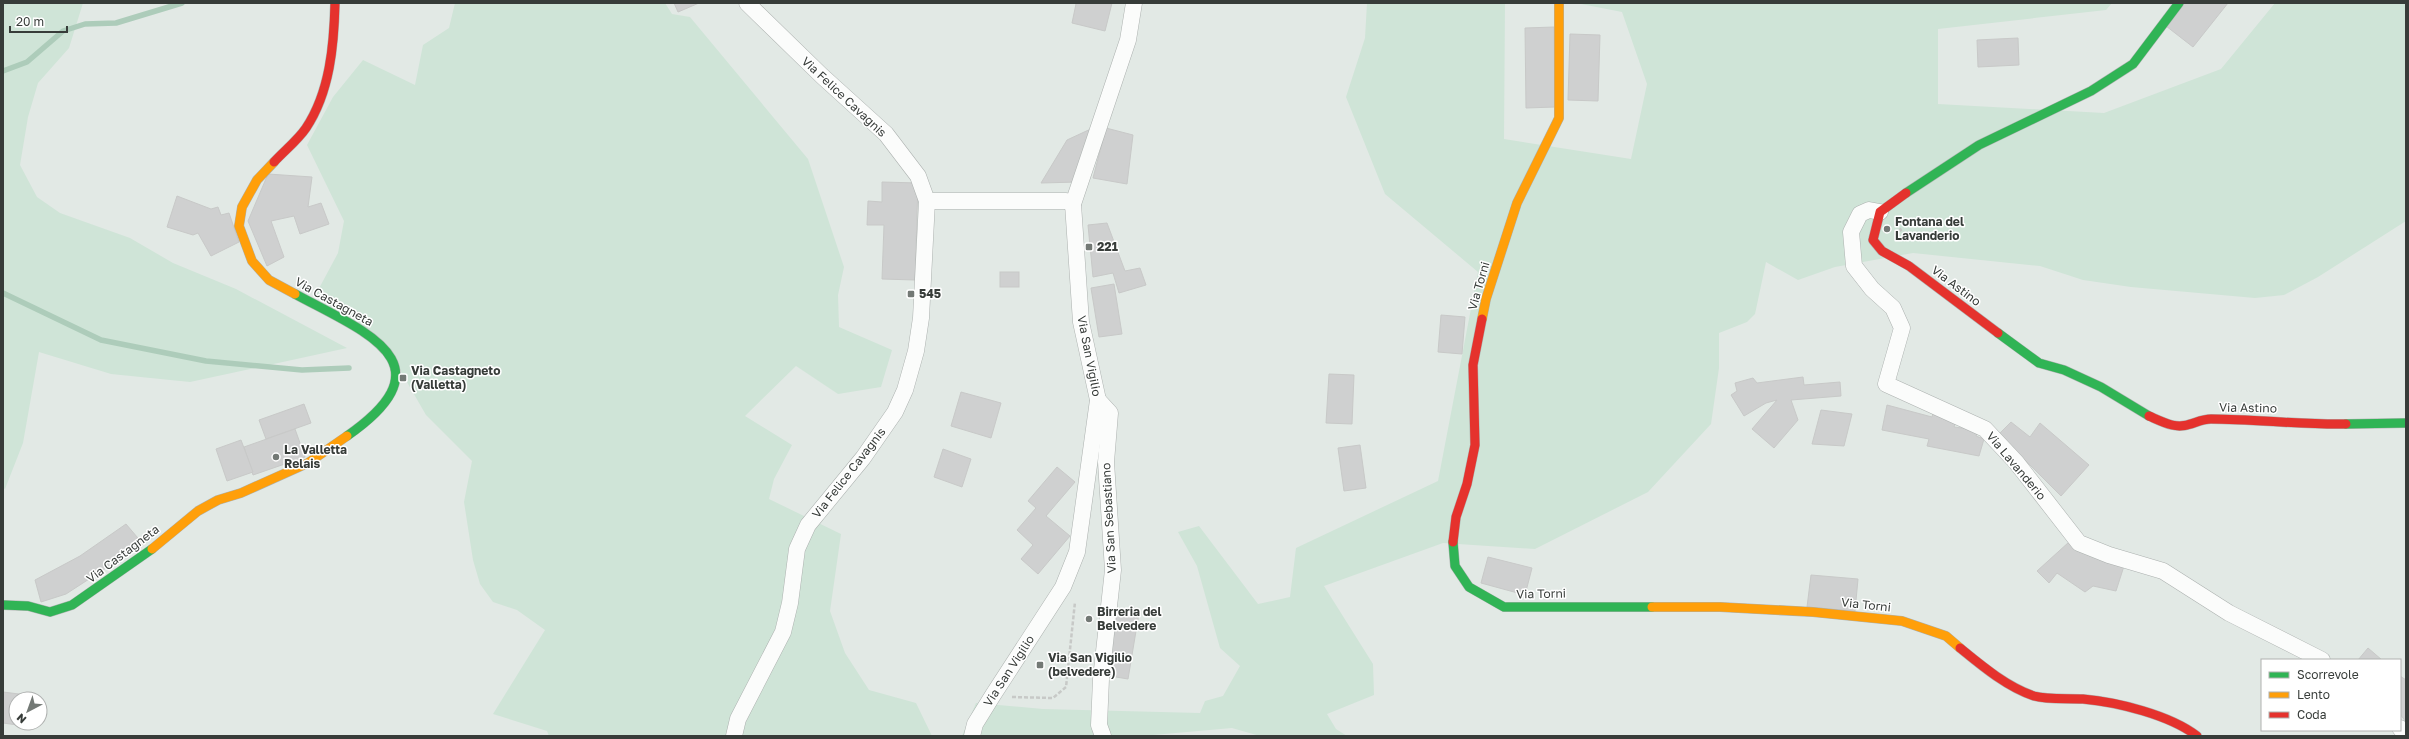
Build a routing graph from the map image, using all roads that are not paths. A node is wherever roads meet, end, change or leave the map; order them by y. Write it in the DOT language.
graph roads {
  1 [pos="335,3"];
  2 [pos="747,3"];
  3 [pos="1134,3"];
  4 [pos="1559,3"];
  5 [pos="2179,3"];
  6 [pos="927,201"];
  7 [pos="1073,204"];
  8 [pos="1880,212"];
  9 [pos="1098,400"];
  10 [pos="2406,422"];
  11 [pos="3,605"];
  12 [pos="2320,659"];
  13 [pos="734,736"];
  14 [pos="972,736"];
  15 [pos="1104,736"];
  16 [pos="2197,736"];
  1 -- 11 [label="street, Via Castagneta"];
  2 -- 6 [label="street, Via Felice Cavagnis"];
  3 -- 7 [label="street, Via San Vigilio"];
  4 -- 16 [label="street, Via Torni"];
  5 -- 8 [label="street"];
  6 -- 7 [label="street"];
  6 -- 13 [label="street, Via Felice Cavagnis"];
  7 -- 9 [label="street, Via San Vigilio"];
  8 -- 10 [label="street, Via Astino"];
  8 -- 12 [label="street, Via Lavanderio"];
  9 -- 14 [label="street, Via San Vigilio"];
  9 -- 15 [label="street, Via San Sebastiano"];
}
